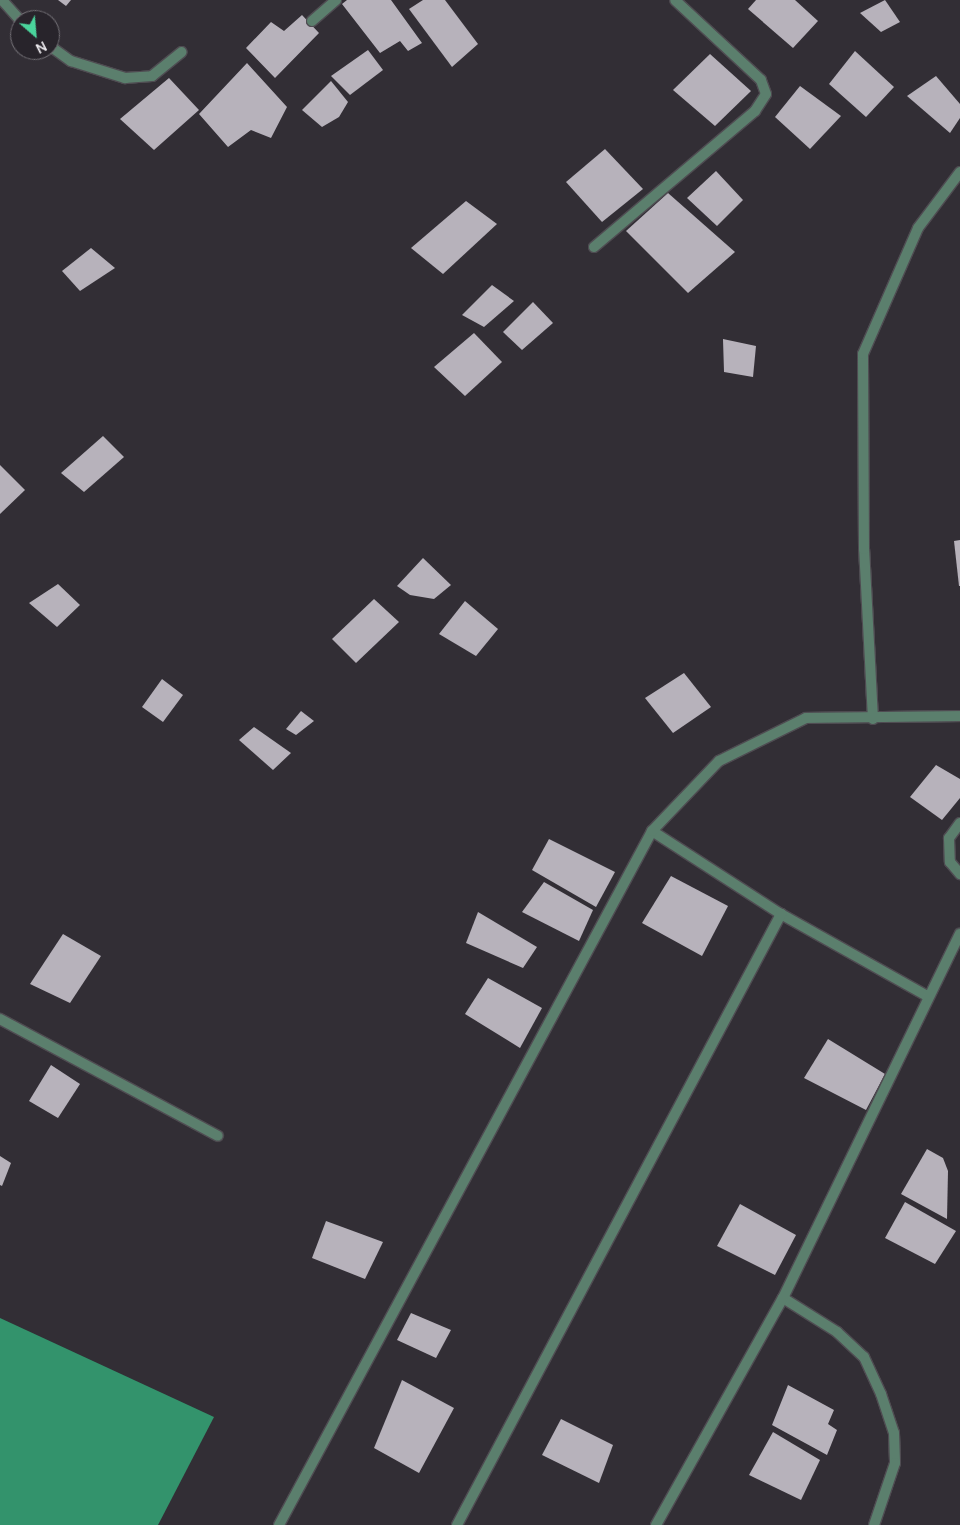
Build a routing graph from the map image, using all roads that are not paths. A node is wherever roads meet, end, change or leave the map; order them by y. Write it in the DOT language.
graph roads {
  1 [pos="2,0"];
  2 [pos="336,0"];
  3 [pos="674,0"];
  4 [pos="11,10"];
  5 [pos="312,21"];
  6 [pos="182,52"];
  7 [pos="60,54"];
  8 [pos="960,172"];
  9 [pos="594,246"];
  10 [pos="960,716"];
  11 [pos="873,719"];
  12 [pos="960,823"];
  13 [pos="652,831"];
  14 [pos="960,874"];
  15 [pos="781,914"];
  16 [pos="960,934"];
  17 [pos="927,996"];
  18 [pos="0,1019"];
  19 [pos="218,1136"];
  20 [pos="783,1298"];
  21 [pos="280,1525"];
  22 [pos="456,1525"];
  23 [pos="656,1525"];
  24 [pos="874,1525"];
  1 -- 4 [label="street"];
  2 -- 5 [label="street"];
  3 -- 9 [label="street"];
  6 -- 7 [label="street"];
  8 -- 11 [label="street"];
  10 -- 11 [label="street"];
  11 -- 13 [label="street"];
  12 -- 14 [label="street"];
  13 -- 15 [label="street"];
  13 -- 21 [label="street"];
  15 -- 17 [label="street"];
  15 -- 22 [label="street"];
  16 -- 17 [label="street"];
  17 -- 20 [label="street"];
  18 -- 19 [label="street"];
  20 -- 23 [label="street"];
  20 -- 24 [label="street"];
}
